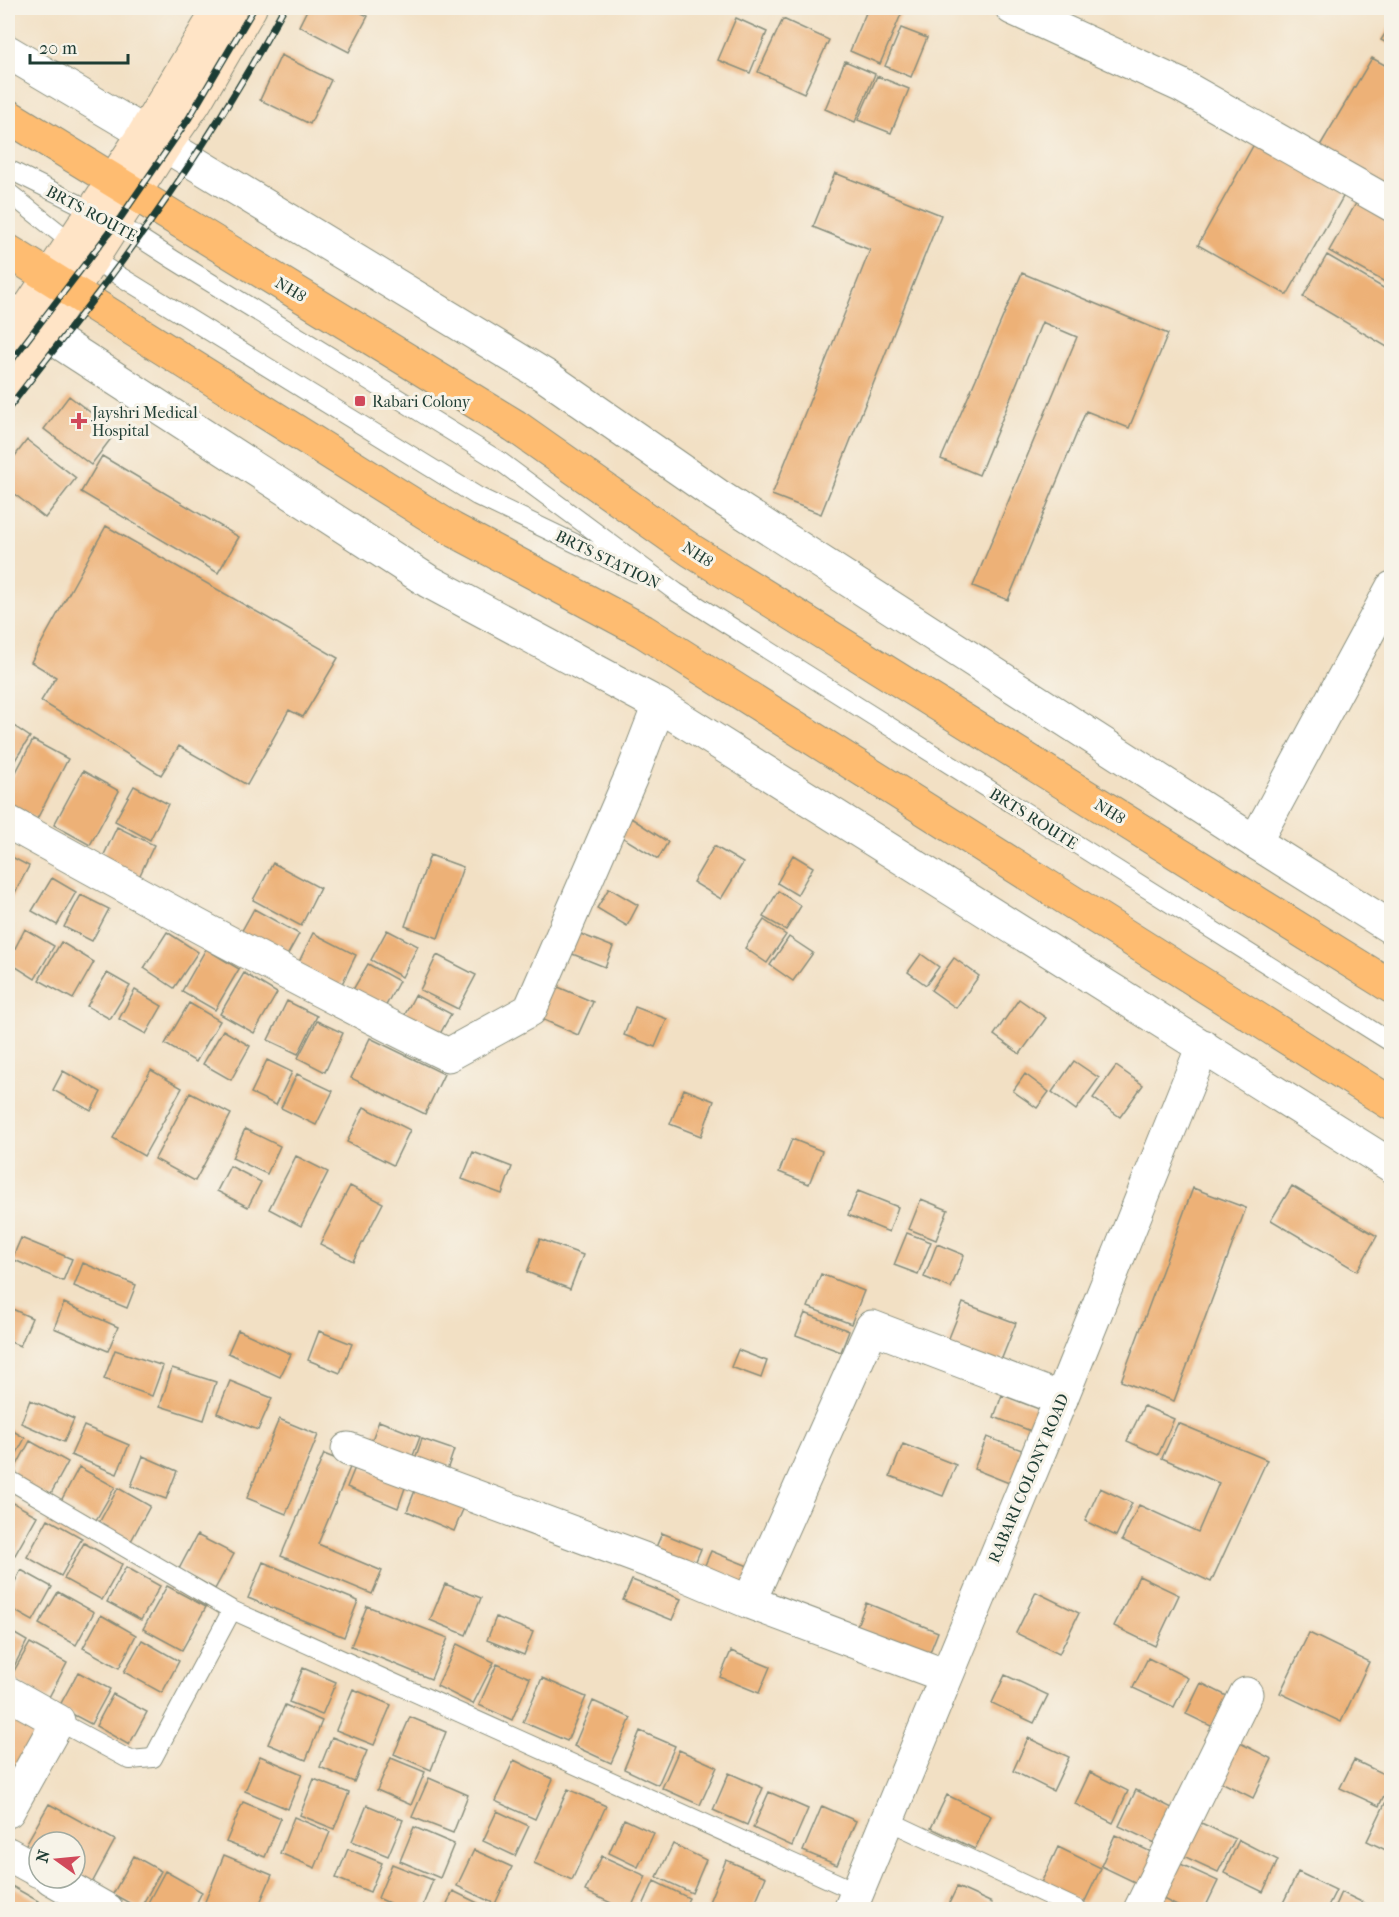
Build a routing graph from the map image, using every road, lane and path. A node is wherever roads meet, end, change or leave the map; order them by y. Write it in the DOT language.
graph roads {
  1 [pos="220,8"];
  2 [pos="250,8"];
  3 [pos="1012,8"];
  4 [pos="1060,18"];
  5 [pos="8,52"];
  6 [pos="8,116"];
  7 [pos="155,139"];
  8 [pos="8,169"];
  9 [pos="123,187"];
  10 [pos="8,192"];
  11 [pos="1392,205"];
  12 [pos="104,217"];
  13 [pos="8,251"];
  14 [pos="82,251"];
  15 [pos="174,260"];
  16 [pos="60,285"];
  17 [pos="146,293"];
  18 [pos="20,325"];
  19 [pos="8,385"];
  20 [pos="1392,588"];
  21 [pos="676,592"];
  22 [pos="659,705"];
  23 [pos="8,822"];
  24 [pos="1254,842"];
  25 [pos="1392,928"];
  26 [pos="1392,987"];
  27 [pos="1392,1043"];
  28 [pos="1203,1046"];
  29 [pos="1392,1104"];
  30 [pos="1392,1166"];
  31 [pos="1061,1400"];
  32 [pos="348,1449"];
  33 [pos="8,1479"];
  34 [pos="749,1602"];
  35 [pos="232,1610"];
  36 [pos="946,1676"];
  37 [pos="8,1693"];
  38 [pos="1246,1694"];
  39 [pos="58,1721"];
  40 [pos="8,1811"];
  41 [pos="887,1820"];
  42 [pos="8,1854"];
  43 [pos="27,1864"];
  44 [pos="72,1890"];
  45 [pos="854,1901"];
  46 [pos="107,1910"];
  47 [pos="1079,1910"];
  48 [pos="1140,1910"];
  1 -- 7 [label="main road"];
  2 -- 7 [label="main road"];
  3 -- 4 [label="street"];
  4 -- 11 [label="street"];
  5 -- 7 [label="street"];
  6 -- 9 [label="main road, NH8"];
  7 -- 9 [label="main road"];
  7 -- 24 [label="street"];
  8 -- 12 [label="lane, BRTS ROUTE"];
  9 -- 12 [label="main road"];
  9 -- 26 [label="main road, NH8"];
  10 -- 14 [label="lane, BRTS ROUTE"];
  12 -- 14 [label="main road"];
  12 -- 15 [label="lane, BRTS ROUTE"];
  13 -- 16 [label="main road"];
  14 -- 16 [label="main road"];
  14 -- 17 [label="lane, BRTS ROUTE"];
  15 -- 21 [label="lane, BRTS STATION"];
  16 -- 18 [label="main road"];
  16 -- 29 [label="main road"];
  17 -- 21 [label="lane, BRTS STATION"];
  18 -- 19 [label="main road"];
  18 -- 22 [label="street"];
  20 -- 24 [label="street"];
  21 -- 27 [label="lane, BRTS ROUTE"];
  22 -- 23 [label="street"];
  22 -- 28 [label="street"];
  24 -- 25 [label="street"];
  28 -- 30 [label="street"];
  28 -- 31 [label="street, RABARI COLONY ROAD"];
  31 -- 34 [label="street"];
  31 -- 36 [label="street, RABARI COLONY ROAD"];
  32 -- 34 [label="street"];
  33 -- 35 [label="lane"];
  34 -- 36 [label="street"];
  35 -- 39 [label="lane"];
  35 -- 45 [label="lane"];
  36 -- 41 [label="street, RABARI COLONY ROAD"];
  37 -- 39 [label="street"];
  38 -- 48 [label="street"];
  39 -- 40 [label="street"];
  41 -- 45 [label="street, RABARI COLONY ROAD"];
  41 -- 47 [label="lane"];
  42 -- 43 [label="street"];
  44 -- 46 [label="street"];
}
